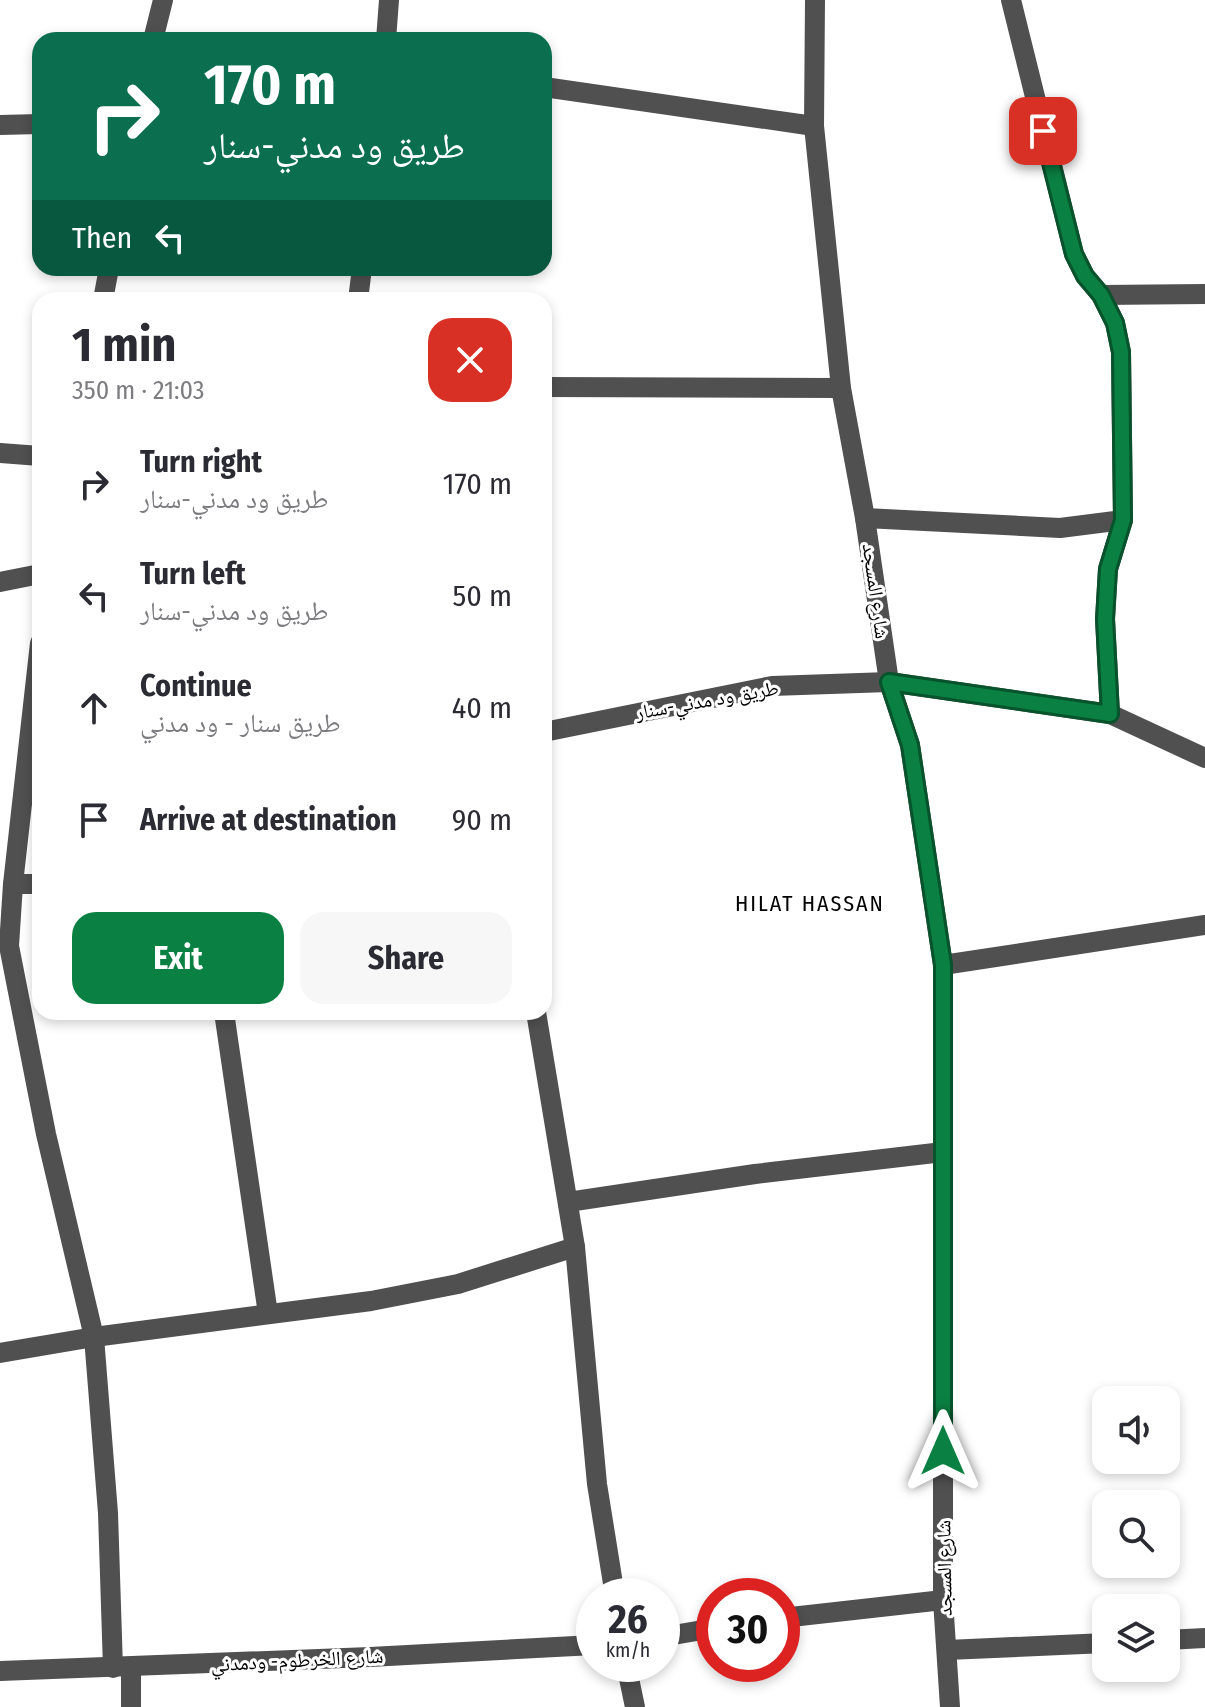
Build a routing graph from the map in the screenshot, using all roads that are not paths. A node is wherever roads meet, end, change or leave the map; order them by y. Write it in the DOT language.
graph roads {
  1 [pos="163,0"];
  2 [pos="389,0"];
  3 [pos="815,0"];
  4 [pos="1011,0"];
  5 [pos="155,32"];
  6 [pos="387,32"];
  7 [pos="552,88"];
  8 [pos="32,124"];
  9 [pos="0,125"];
  10 [pos="814,126"];
  11 [pos="1205,294"];
  12 [pos="1101,295"];
  13 [pos="552,387"];
  14 [pos="841,388"];
  15 [pos="0,453"];
  16 [pos="32,455"];
  17 [pos="865,518"];
  18 [pos="1123,520"];
  19 [pos="32,576"];
  20 [pos="0,582"];
  21 [pos="889,682"];
  22 [pos="32,714"];
  23 [pos="1110,714"];
  24 [pos="552,730"];
  25 [pos="1205,758"];
  26 [pos="13,884"];
  27 [pos="32,884"];
  28 [pos="1205,925"];
  29 [pos="4,947"];
  30 [pos="943,965"];
  31 [pos="225,1020"];
  32 [pos="537,1020"];
  33 [pos="943,1152"];
  34 [pos="568,1202"];
  35 [pos="575,1247"];
  36 [pos="268,1314"];
  37 [pos="94,1337"];
  38 [pos="0,1353"];
  39 [pos="612,1578"];
  40 [pos="943,1600"];
  41 [pos="800,1616"];
  42 [pos="1205,1638"];
  43 [pos="1180,1639"];
  44 [pos="1092,1644"];
  45 [pos="576,1646"];
  46 [pos="947,1650"];
  47 [pos="122,1668"];
  48 [pos="0,1671"];
  49 [pos="630,1682"];
  50 [pos="131,1707"];
  51 [pos="635,1707"];
  52 [pos="950,1707"];
  1 -- 5 [label="street"];
  2 -- 6 [label="street"];
  3 -- 10 [label="street, شارع المسجد"];
  4 -- 12 [label="street"];
  7 -- 10 [label="street"];
  8 -- 9 [label="street"];
  10 -- 14 [label="street, شارع المسجد"];
  11 -- 12 [label="street"];
  12 -- 18 [label="street"];
  13 -- 14 [label="street"];
  14 -- 17 [label="street, شارع المسجد"];
  15 -- 16 [label="street"];
  17 -- 18 [label="street"];
  17 -- 21 [label="street, شارع المسجد"];
  18 -- 23 [label="street"];
  19 -- 20 [label="street"];
  21 -- 23 [label="street, طريق ود مدني-سنار"];
  21 -- 24 [label="street, طريق ود مدني-سنار"];
  21 -- 30 [label="street, شارع المسجد"];
  22 -- 26 [label="street"];
  23 -- 25 [label="street, طريق ود مدني-سنار"];
  26 -- 27 [label="street"];
  26 -- 29 [label="street"];
  28 -- 30 [label="street"];
  29 -- 37 [label="street"];
  30 -- 33 [label="street, شارع المسجد"];
  31 -- 36 [label="street"];
  32 -- 34 [label="street"];
  33 -- 34 [label="street"];
  33 -- 40 [label="street, شارع المسجد"];
  34 -- 35 [label="street"];
  35 -- 36 [label="street"];
  35 -- 39 [label="street"];
  36 -- 37 [label="street"];
  37 -- 38 [label="street"];
  37 -- 47 [label="street"];
  40 -- 41 [label="street"];
  40 -- 46 [label="street, شارع المسجد"];
  42 -- 43 [label="street"];
  44 -- 46 [label="street"];
  45 -- 47 [label="street, شارع الخرطوم- ودمدني"];
  46 -- 52 [label="street, شارع المسجد"];
  47 -- 48 [label="street, شارع الخرطوم- ودمدني"];
  47 -- 50 [label="street"];
  49 -- 51 [label="street"];
}
